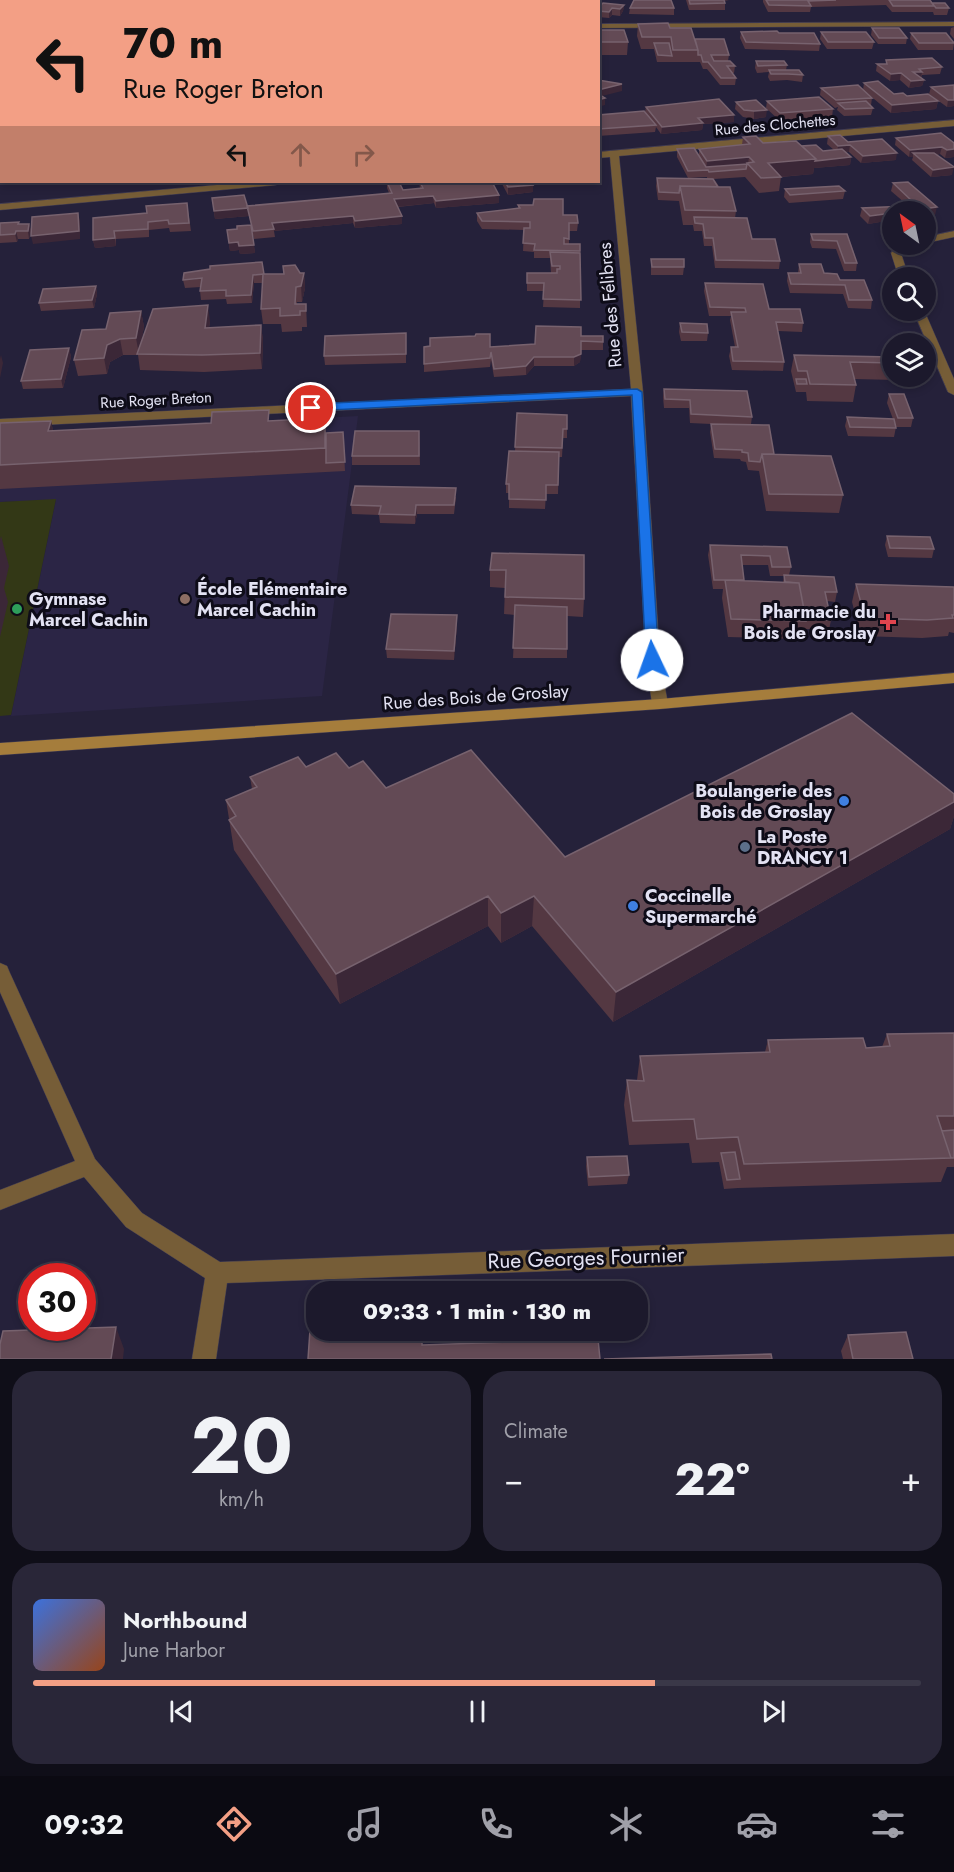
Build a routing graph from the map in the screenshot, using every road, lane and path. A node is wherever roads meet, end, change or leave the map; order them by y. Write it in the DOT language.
graph roads {
  1 [pos="954,24"];
  2 [pos="600,26"];
  3 [pos="954,123"];
  4 [pos="614,154"];
  5 [pos="600,155"];
  6 [pos="265,183"];
  7 [pos="0,207"];
  8 [pos="954,234"];
  9 [pos="936,238"];
  10 [pos="923,321"];
  11 [pos="637,392"];
  12 [pos="954,392"];
  13 [pos="0,423"];
  14 [pos="954,678"];
  15 [pos="660,704"];
  16 [pos="0,749"];
  17 [pos="0,971"];
  18 [pos="88,1166"];
  19 [pos="0,1200"];
  20 [pos="954,1245"];
  21 [pos="217,1273"];
  22 [pos="204,1359"];
  1 -- 2 [label="street"];
  3 -- 4 [label="street, Rue des Clochettes"];
  4 -- 5 [label="street, Rue des Clochettes"];
  4 -- 11 [label="street, Rue des Félibres"];
  6 -- 7 [label="street"];
  8 -- 9 [label="street"];
  10 -- 12 [label="street"];
  11 -- 13 [label="street, Rue Roger Breton"];
  11 -- 15 [label="street, Rue des Félibres"];
  14 -- 15 [label="street, Rue des Bois de Groslay"];
  15 -- 16 [label="street, Rue des Bois de Groslay"];
  17 -- 18 [label="street"];
  18 -- 19 [label="street"];
  18 -- 21 [label="street"];
  20 -- 21 [label="street, Rue Georges Fournier"];
  21 -- 22 [label="street"];
}
